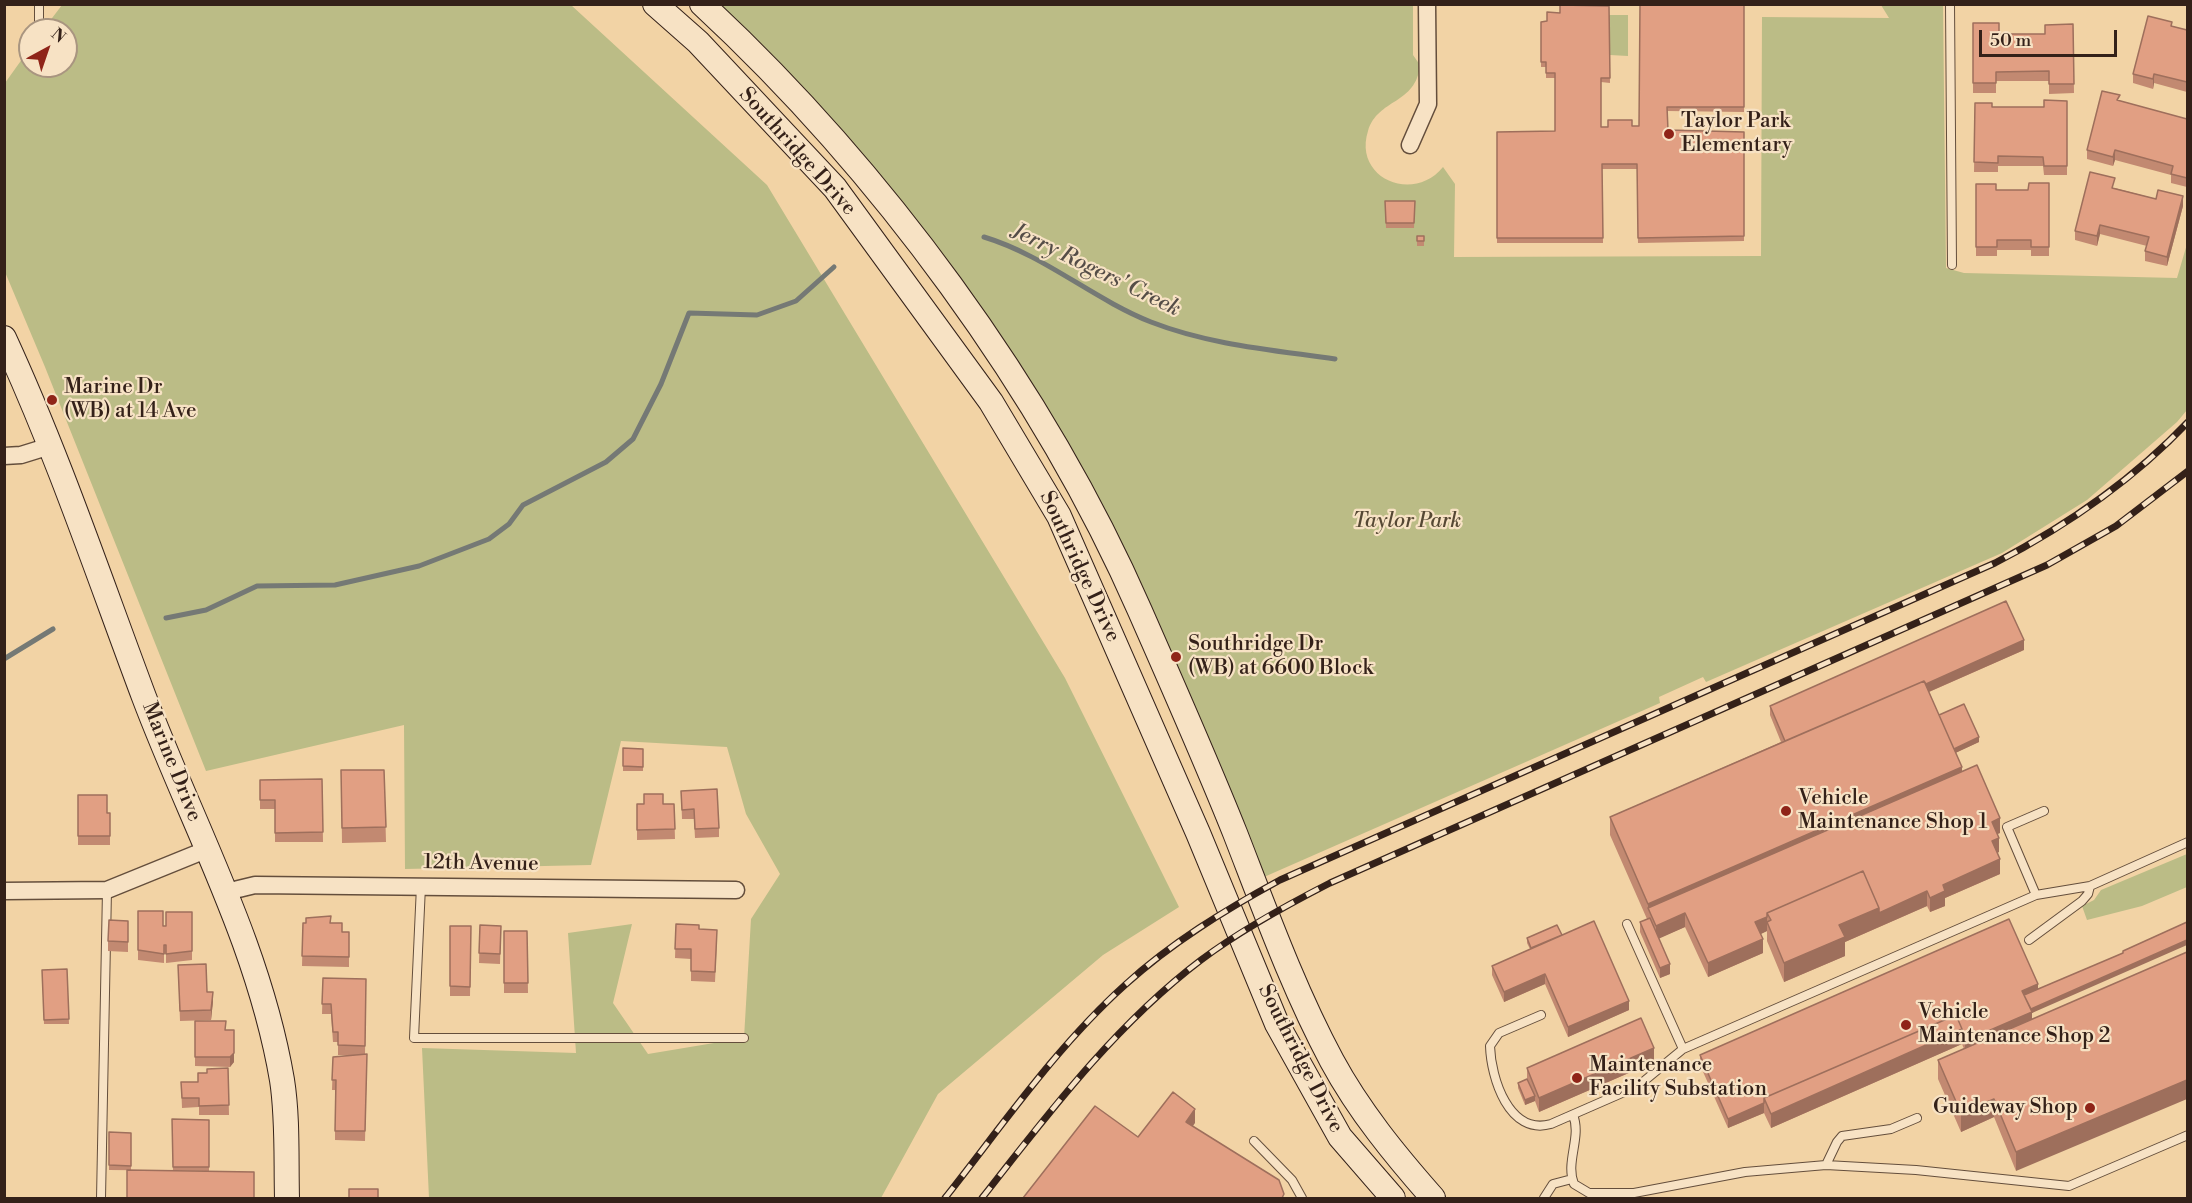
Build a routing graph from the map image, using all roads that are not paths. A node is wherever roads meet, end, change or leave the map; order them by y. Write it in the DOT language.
graph roads {
  1 [pos="655,4"];
  2 [pos="702,4"];
  3 [pos="1427,4"];
  4 [pos="1950,4"];
  5 [pos="1410,145"];
  6 [pos="1952,265"];
  7 [pos="4,338"];
  8 [pos="50,446"];
  9 [pos="4,456"];
  10 [pos="2044,812"];
  11 [pos="2187,842"];
  12 [pos="208,849"];
  13 [pos="421,886"];
  14 [pos="2090,886"];
  15 [pos="107,890"];
  16 [pos="736,890"];
  17 [pos="4,891"];
  18 [pos="226,892"];
  19 [pos="2037,895"];
  20 [pos="1627,924"];
  21 [pos="2029,940"];
  22 [pos="1541,1015"];
  23 [pos="744,1038"];
  24 [pos="1683,1049"];
  25 [pos="1573,1115"];
  26 [pos="1917,1118"];
  27 [pos="2187,1135"];
  28 [pos="1254,1141"];
  29 [pos="1826,1165"];
  30 [pos="1572,1179"];
  31 [pos="1388,1196"];
  32 [pos="101,1198"];
  33 [pos="287,1198"];
  34 [pos="1302,1198"];
  35 [pos="1418,1198"];
  36 [pos="1433,1198"];
  37 [pos="1544,1198"];
  1 -- 31 [label="main road, Southridge Drive"];
  2 -- 36 [label="main road, Southridge Drive"];
  3 -- 5 [label="street"];
  4 -- 6 [label="lane"];
  7 -- 8 [label="main road, Marine Drive"];
  8 -- 9 [label="street"];
  8 -- 12 [label="main road, Marine Drive"];
  10 -- 19 [label="lane"];
  11 -- 14 [label="lane"];
  12 -- 15 [label="street"];
  12 -- 18 [label="main road, Marine Drive"];
  13 -- 16 [label="street, 12th Avenue"];
  13 -- 18 [label="street, 12th Avenue"];
  13 -- 23 [label="lane"];
  14 -- 19 [label="lane"];
  14 -- 21 [label="lane"];
  15 -- 17 [label="street"];
  15 -- 32 [label="lane"];
  18 -- 33 [label="main road, Marine Drive"];
  19 -- 24 [label="lane"];
  20 -- 24 [label="lane"];
  22 -- 25 [label="lane"];
  24 -- 25 [label="lane"];
  25 -- 30 [label="lane"];
  26 -- 29 [label="lane"];
  27 -- 29 [label="lane"];
  28 -- 34 [label="lane"];
  29 -- 30 [label="lane"];
  30 -- 37 [label="lane"];
  31 -- 35 [label="main road"];
}
